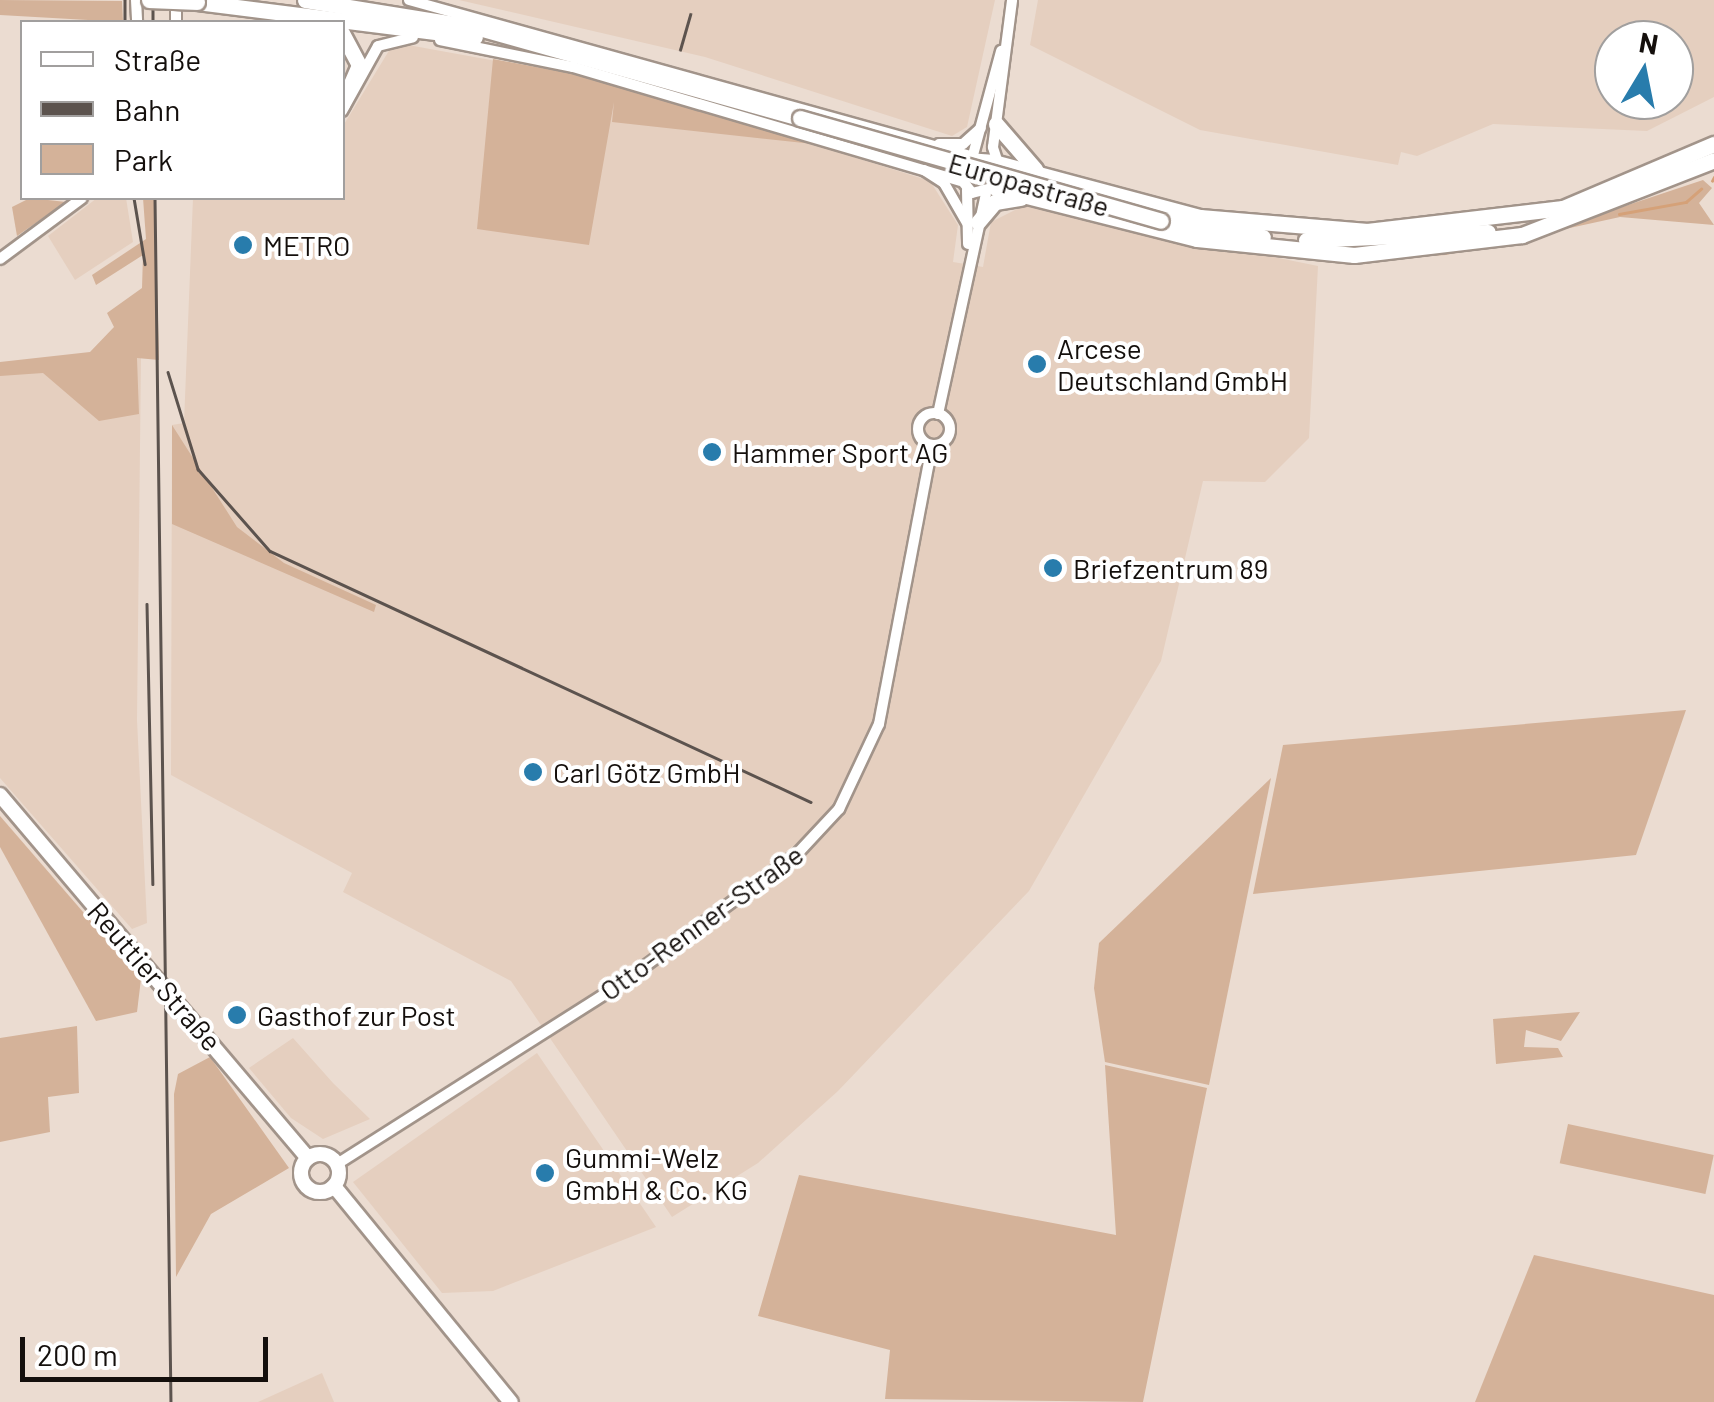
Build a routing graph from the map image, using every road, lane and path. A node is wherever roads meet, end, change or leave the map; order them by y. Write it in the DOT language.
graph roads {
  1 [pos="149,0"];
  2 [pos="409,0"];
  3 [pos="1012,0"];
  4 [pos="320,1"];
  5 [pos="196,2"];
  6 [pos="304,7"];
  7 [pos="394,10"];
  8 [pos="460,17"];
  9 [pos="379,24"];
  10 [pos="345,38"];
  11 [pos="452,42"];
  12 [pos="595,62"];
  13 [pos="345,100"];
  14 [pos="345,102"];
  15 [pos="990,124"];
  16 [pos="922,140"];
  17 [pos="1714,144"];
  18 [pos="971,156"];
  19 [pos="1714,160"];
  20 [pos="996,161"];
  21 [pos="915,164"];
  22 [pos="1046,177"];
  23 [pos="964,186"];
  24 [pos="990,191"];
  25 [pos="79,200"];
  26 [pos="1045,202"];
  27 [pos="1564,214"];
  28 [pos="973,222"];
  29 [pos="0,259"];
  30 [pos="938,414"];
  31 [pos="932,445"];
  32 [pos="0,795"];
  33 [pos="308,1158"];
  34 [pos="337,1164"];
  35 [pos="334,1186"];
  36 [pos="512,1402"];
  1 -- 5 [label="highway, Europastraße, bridge"];
  2 -- 8 [label="street, Europastraße"];
  3 -- 15 [label="street"];
  4 -- 6 [label="highway, Europastraße"];
  4 -- 7 [label="highway, Europastraße"];
  5 -- 6 [label="highway, Europastraße"];
  6 -- 9 [label="highway, Europastraße"];
  7 -- 8 [label="highway"];
  7 -- 12 [label="highway, Europastraße"];
  8 -- 16 [label="street, Europastraße"];
  9 -- 11 [label="highway"];
  9 -- 12 [label="highway, Europastraße"];
  10 -- 13 [label="highway"];
  11 -- 14 [label="street, Europastraße"];
  11 -- 21 [label="street, Europastraße"];
  12 -- 27 [label="highway, Europastraße, bridge"];
  15 -- 16 [label="street"];
  15 -- 18 [label="street"];
  15 -- 20 [label="street, Otto-Renner-Straße"];
  15 -- 22 [label="highway"];
  16 -- 18 [label="street, Europastraße"];
  17 -- 27 [label="highway"];
  18 -- 20 [label="street, Europastraße"];
  18 -- 23 [label="street"];
  19 -- 27 [label="highway"];
  20 -- 22 [label="highway"];
  20 -- 24 [label="street, Otto-Renner-Straße"];
  21 -- 23 [label="street, Europastraße"];
  21 -- 28 [label="street"];
  22 -- 27 [label="highway"];
  23 -- 24 [label="street, Europastraße"];
  23 -- 28 [label="street, Otto-Renner-Straße"];
  24 -- 26 [label="highway"];
  24 -- 28 [label="street, Otto-Renner-Straße"];
  25 -- 29 [label="street"];
  26 -- 27 [label="highway"];
  26 -- 28 [label="highway"];
  28 -- 30 [label="street, Otto-Renner-Straße"];
  30 -- 31 [label="street, Otto-Renner-Straße"];
  30 -- 31 [label="street, Otto-Renner-Straße"];
  31 -- 34 [label="street, Otto-Renner-Straße"];
  32 -- 33 [label="main road, Reuttier Straße"];
  33 -- 34 [label="main road"];
  33 -- 35 [label="main road, Reuttier Straße"];
  34 -- 35 [label="main road"];
  35 -- 36 [label="main road"];
}
